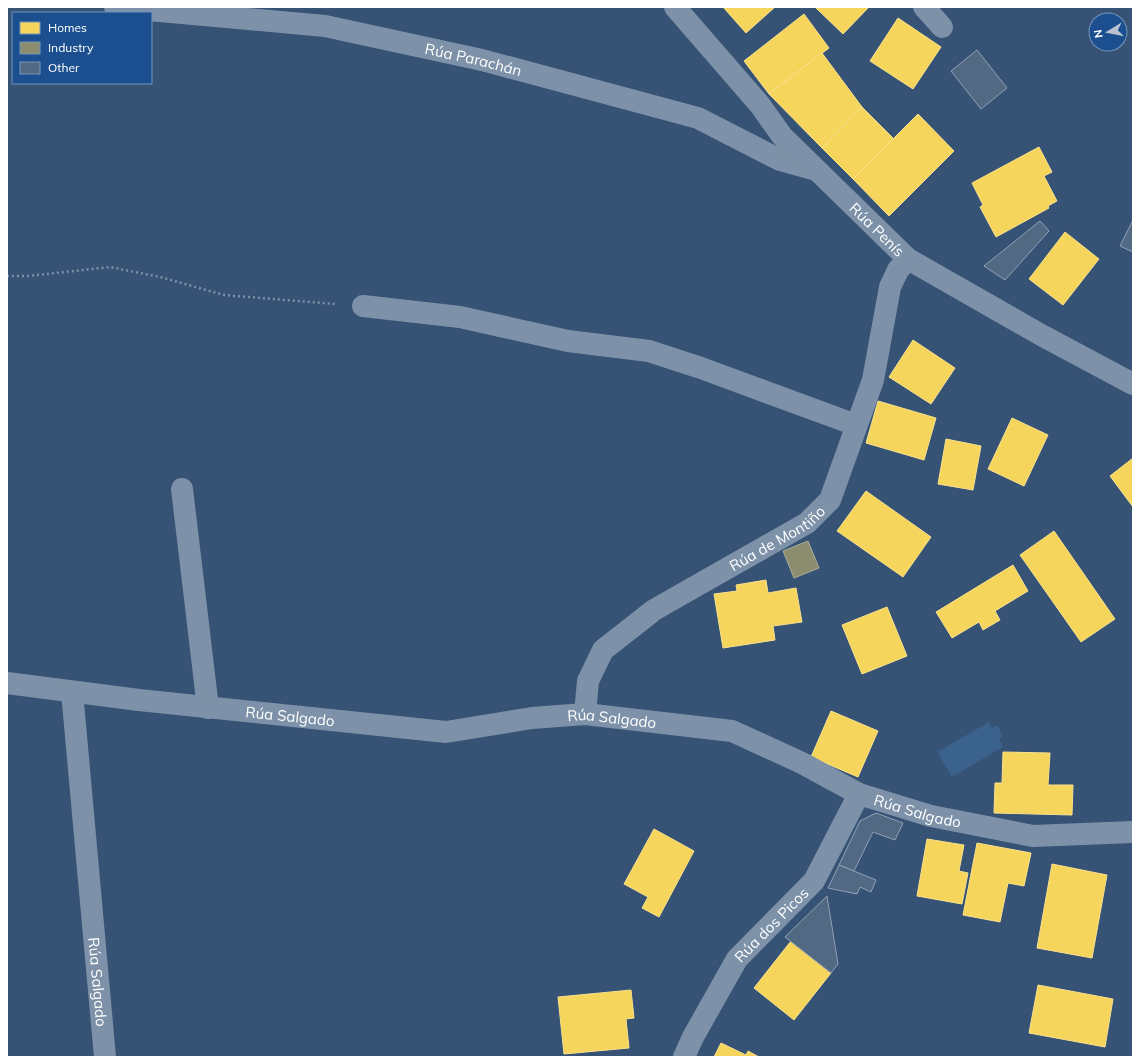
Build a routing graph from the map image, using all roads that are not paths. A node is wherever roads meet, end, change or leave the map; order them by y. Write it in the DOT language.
graph roads {
  1 [pos="115,7"];
  2 [pos="675,7"];
  3 [pos="924,7"];
  4 [pos="942,26"];
  5 [pos="816,170"];
  6 [pos="908,259"];
  7 [pos="364,306"];
  8 [pos="1133,384"];
  9 [pos="856,425"];
  10 [pos="182,489"];
  11 [pos="7,683"];
  12 [pos="72,692"];
  13 [pos="208,708"];
  14 [pos="585,714"];
  15 [pos="860,794"];
  16 [pos="1133,832"];
  17 [pos="105,1057"];
  18 [pos="684,1057"];
  1 -- 5 [label="street, Rúa Parachán"];
  2 -- 5 [label="street, Rúa Penís"];
  3 -- 4 [label="street"];
  5 -- 6 [label="street, Rúa Penís"];
  6 -- 8 [label="street, Rúa Penís"];
  6 -- 9 [label="street, Rúa de Montiño"];
  7 -- 9 [label="street"];
  9 -- 14 [label="street, Rúa de Montiño"];
  10 -- 13 [label="street"];
  11 -- 12 [label="street, Rúa Salgado"];
  12 -- 13 [label="street, Rúa Salgado"];
  12 -- 17 [label="street, Rúa Salgado"];
  13 -- 14 [label="street, Rúa Salgado"];
  14 -- 15 [label="street, Rúa Salgado"];
  15 -- 16 [label="street, Rúa Salgado"];
  15 -- 18 [label="street, Rúa dos Picos"];
}
